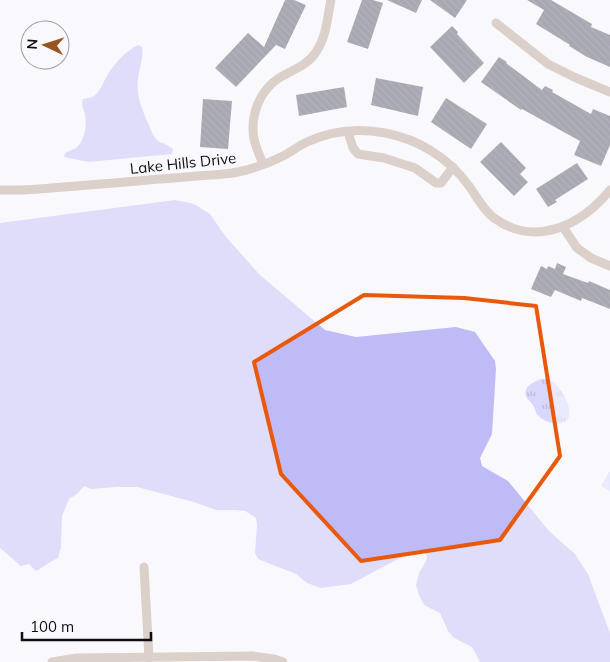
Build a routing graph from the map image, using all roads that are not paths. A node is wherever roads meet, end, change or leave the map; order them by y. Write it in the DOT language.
graph roads {
  1 [pos="331,0"];
  2 [pos="496,23"];
  3 [pos="610,92"];
  4 [pos="348,132"];
  5 [pos="263,164"];
  6 [pos="453,167"];
  7 [pos="0,190"];
  8 [pos="610,190"];
  9 [pos="563,227"];
  10 [pos="610,266"];
  11 [pos="144,568"];
  12 [pos="149,658"];
  13 [pos="52,662"];
  14 [pos="283,662"];
  1 -- 5 [label="street"];
  2 -- 3 [label="street"];
  4 -- 5 [label="street, Lake Hills Drive"];
  4 -- 6 [label="street, Lake Hills Drive"];
  4 -- 6 [label="street"];
  5 -- 7 [label="street, Lake Hills Drive"];
  6 -- 9 [label="street, Lake Hills Drive"];
  8 -- 9 [label="street, Lake Hills Drive"];
  9 -- 10 [label="street"];
  11 -- 12 [label="street"];
  12 -- 13 [label="street"];
  12 -- 14 [label="street"];
}
